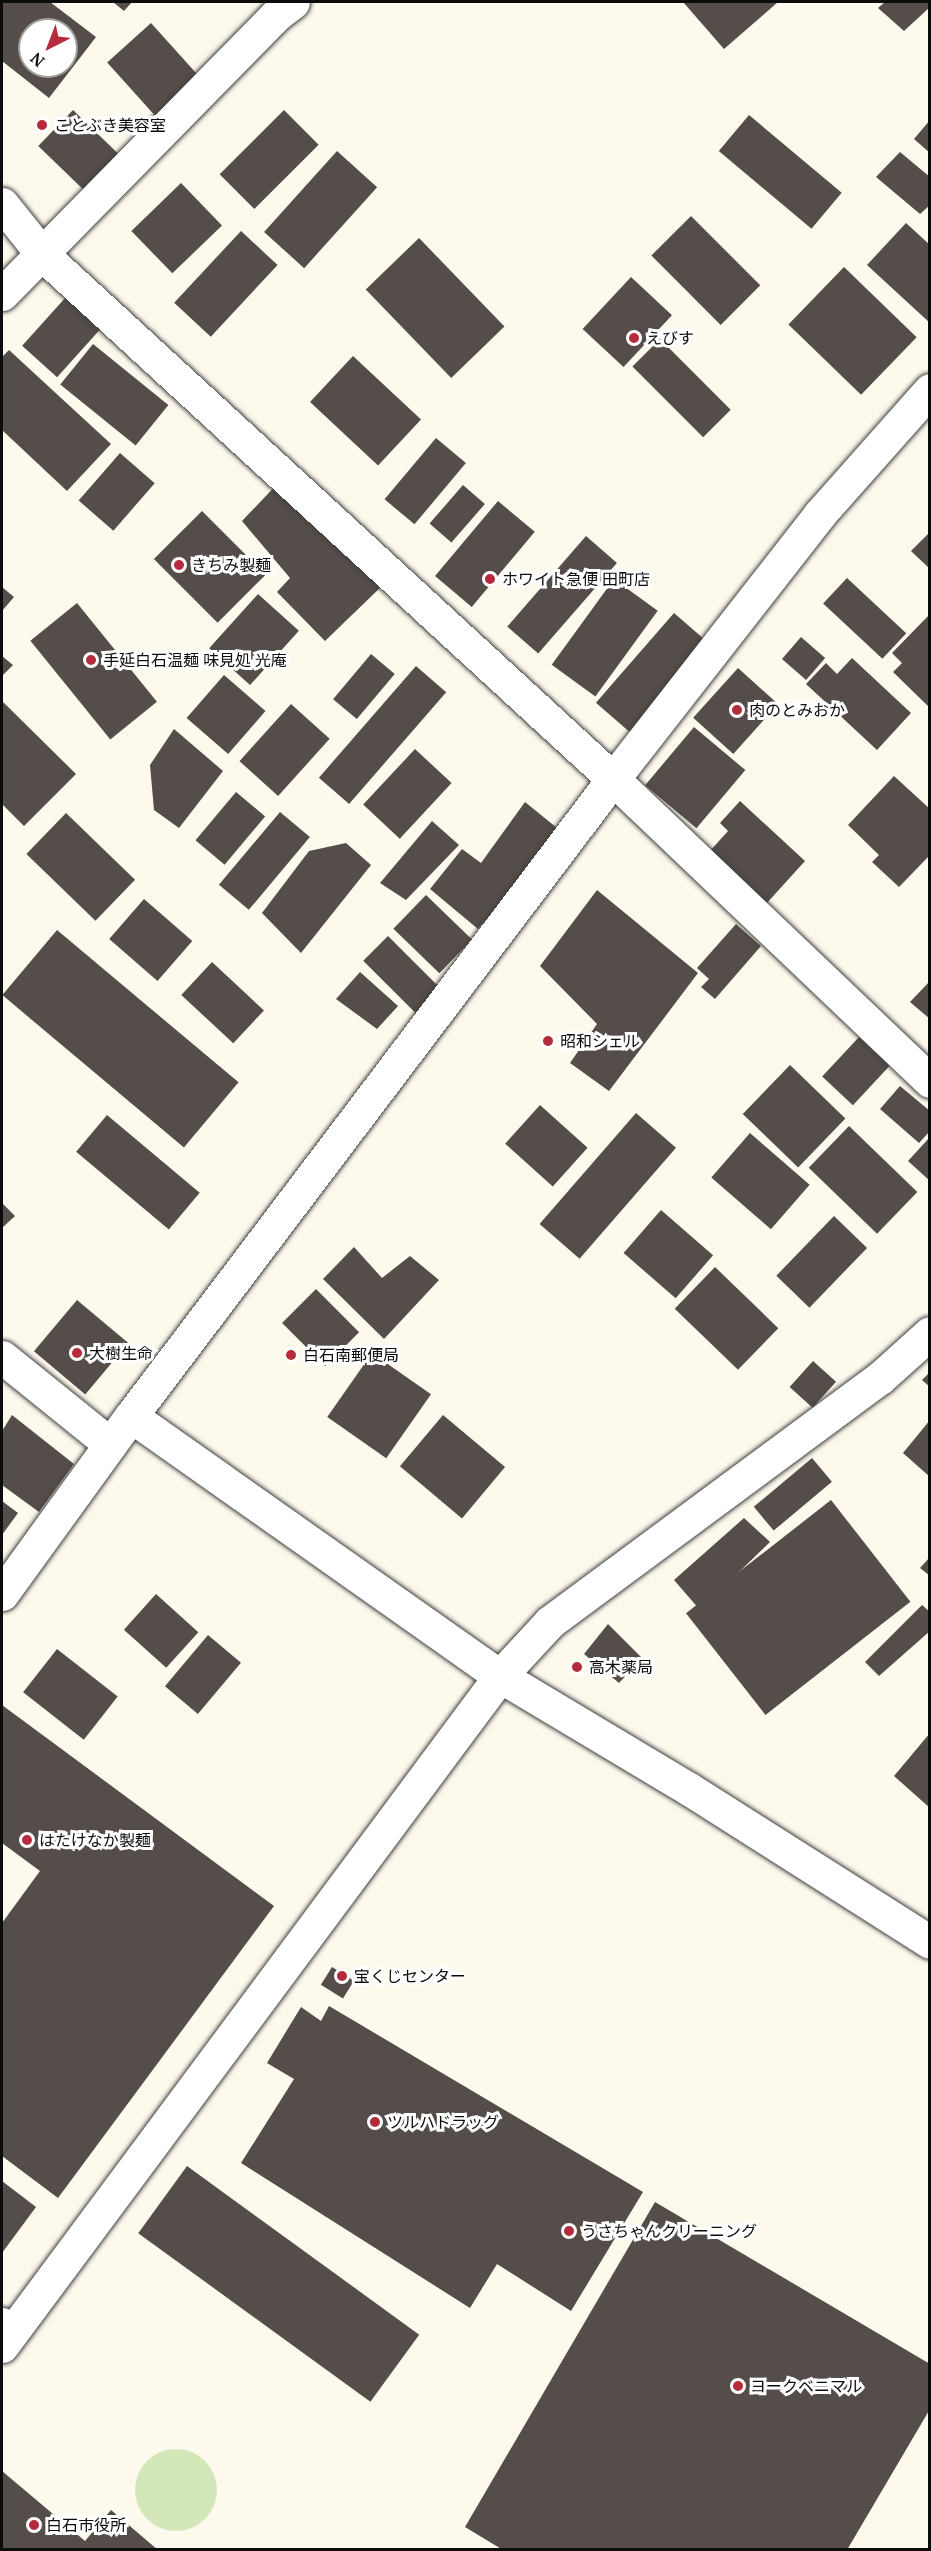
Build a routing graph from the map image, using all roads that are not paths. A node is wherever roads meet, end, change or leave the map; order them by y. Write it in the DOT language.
graph roads {
  1 [pos="293,2"];
  2 [pos="2,204"];
  3 [pos="42,254"];
  4 [pos="2,294"];
  5 [pos="930,390"];
  6 [pos="613,779"];
  7 [pos="930,1081"];
  8 [pos="930,1333"];
  9 [pos="2,1357"];
  10 [pos="131,1416"];
  11 [pos="110,1444"];
  12 [pos="2,1594"];
  13 [pos="500,1676"];
  14 [pos="930,1942"];
  15 [pos="5,2334"];
  1 -- 3 [label="street"];
  2 -- 3 [label="street"];
  3 -- 4 [label="street"];
  3 -- 6 [label="street"];
  5 -- 6 [label="street"];
  6 -- 7 [label="street"];
  6 -- 10 [label="street"];
  8 -- 13 [label="street"];
  9 -- 11 [label="street"];
  10 -- 11 [label="street"];
  10 -- 13 [label="street"];
  11 -- 12 [label="street"];
  13 -- 14 [label="street"];
  13 -- 15 [label="street"];
}
